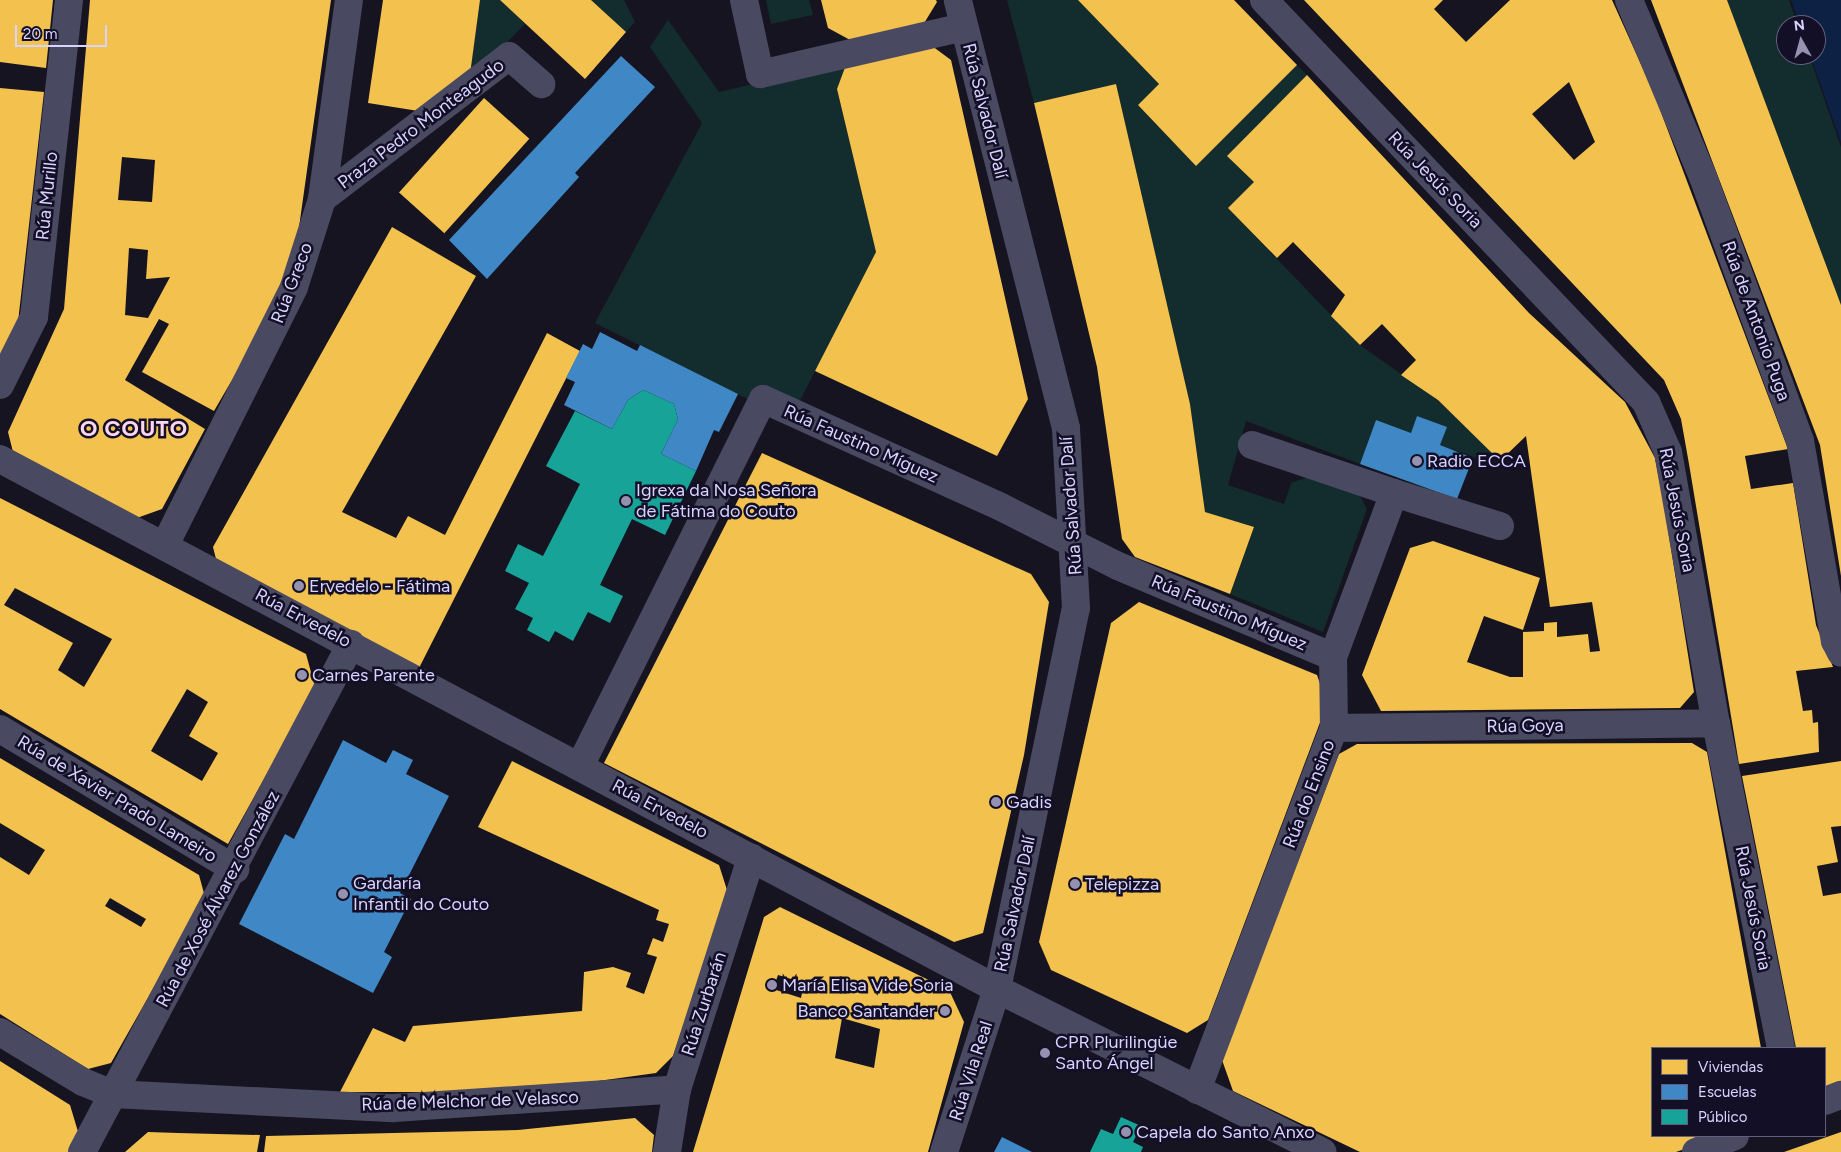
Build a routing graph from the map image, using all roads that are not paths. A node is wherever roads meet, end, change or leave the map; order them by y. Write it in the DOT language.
graph roads {
  1 [pos="69,0"];
  2 [pos="349,0"];
  3 [pos="744,0"];
  4 [pos="958,0"];
  5 [pos="1264,0"];
  6 [pos="1629,0"];
  7 [pos="964,26"];
  8 [pos="541,84"];
  9 [pos="322,199"];
  10 [pos="0,385"];
  11 [pos="1252,445"];
  12 [pos="0,460"];
  13 [pos="1394,493"];
  14 [pos="1500,526"];
  15 [pos="1076,543"];
  16 [pos="165,545"];
  17 [pos="351,644"];
  18 [pos="1841,654"];
  19 [pos="1333,657"];
  20 [pos="1716,723"];
  21 [pos="1334,728"];
  22 [pos="0,729"];
  23 [pos="580,766"];
  24 [pos="751,858"];
  25 [pos="235,869"];
  26 [pos="997,989"];
  27 [pos="0,1032"];
  28 [pos="1781,1047"];
  29 [pos="677,1089"];
  30 [pos="1197,1090"];
  31 [pos="113,1094"];
  32 [pos="1841,1095"];
  33 [pos="1826,1101"];
  34 [pos="1733,1137"];
  35 [pos="82,1152"];
  36 [pos="667,1152"];
  37 [pos="944,1152"];
  38 [pos="1323,1152"];
  39 [pos="1696,1152"];
  1 -- 10 [label="street, Rúa Murillo"];
  2 -- 9 [label="street, Rúa Greco"];
  3 -- 7 [label="street, Rúa Salvador Dalí"];
  4 -- 7 [label="street, Rúa Salvador Dalí"];
  5 -- 20 [label="street, Rúa Jesús Soria"];
  6 -- 18 [label="street, Rúa de Antonio Puga"];
  7 -- 15 [label="street, Rúa Salvador Dalí"];
  8 -- 9 [label="street, Praza Pedro Monteagudo"];
  9 -- 16 [label="street, Rúa Greco"];
  11 -- 13 [label="street"];
  12 -- 16 [label="street, Rúa Ervedelo"];
  13 -- 14 [label="street"];
  13 -- 19 [label="street, Rúa do Ensino"];
  15 -- 19 [label="street, Rúa Faustino Míguez"];
  15 -- 23 [label="street, Rúa Faustino Míguez"];
  15 -- 26 [label="street, Rúa Salvador Dalí"];
  16 -- 17 [label="street, Rúa Ervedelo"];
  17 -- 23 [label="street, Rúa Ervedelo"];
  17 -- 25 [label="street, Rúa de Xosé Álvarez González"];
  19 -- 21 [label="street, Rúa do Ensino"];
  20 -- 21 [label="street, Rúa Goya"];
  20 -- 28 [label="street, Rúa Jesús Soria"];
  21 -- 30 [label="street, Rúa do Ensino"];
  22 -- 25 [label="street, Rúa de Xavier Prado Lameiro"];
  23 -- 24 [label="street, Rúa Ervedelo"];
  24 -- 26 [label="street, Rúa Ervedelo"];
  24 -- 29 [label="street, Rúa Zurbarán"];
  25 -- 31 [label="street, Rúa de Xosé Álvarez González"];
  26 -- 30 [label="street, Rúa Ervedelo"];
  26 -- 37 [label="street, Rúa Vila Real"];
  27 -- 31 [label="street, Rúa de Melchor de Velasco"];
  29 -- 31 [label="street, Rúa de Melchor de Velasco"];
  29 -- 36 [label="street, Rúa Zurbarán"];
  30 -- 38 [label="street, Rúa Ervedelo"];
  31 -- 35 [label="street, Rúa de Xosé Álvarez González"];
  32 -- 33 [label="street"];
  34 -- 39 [label="street"];
}
